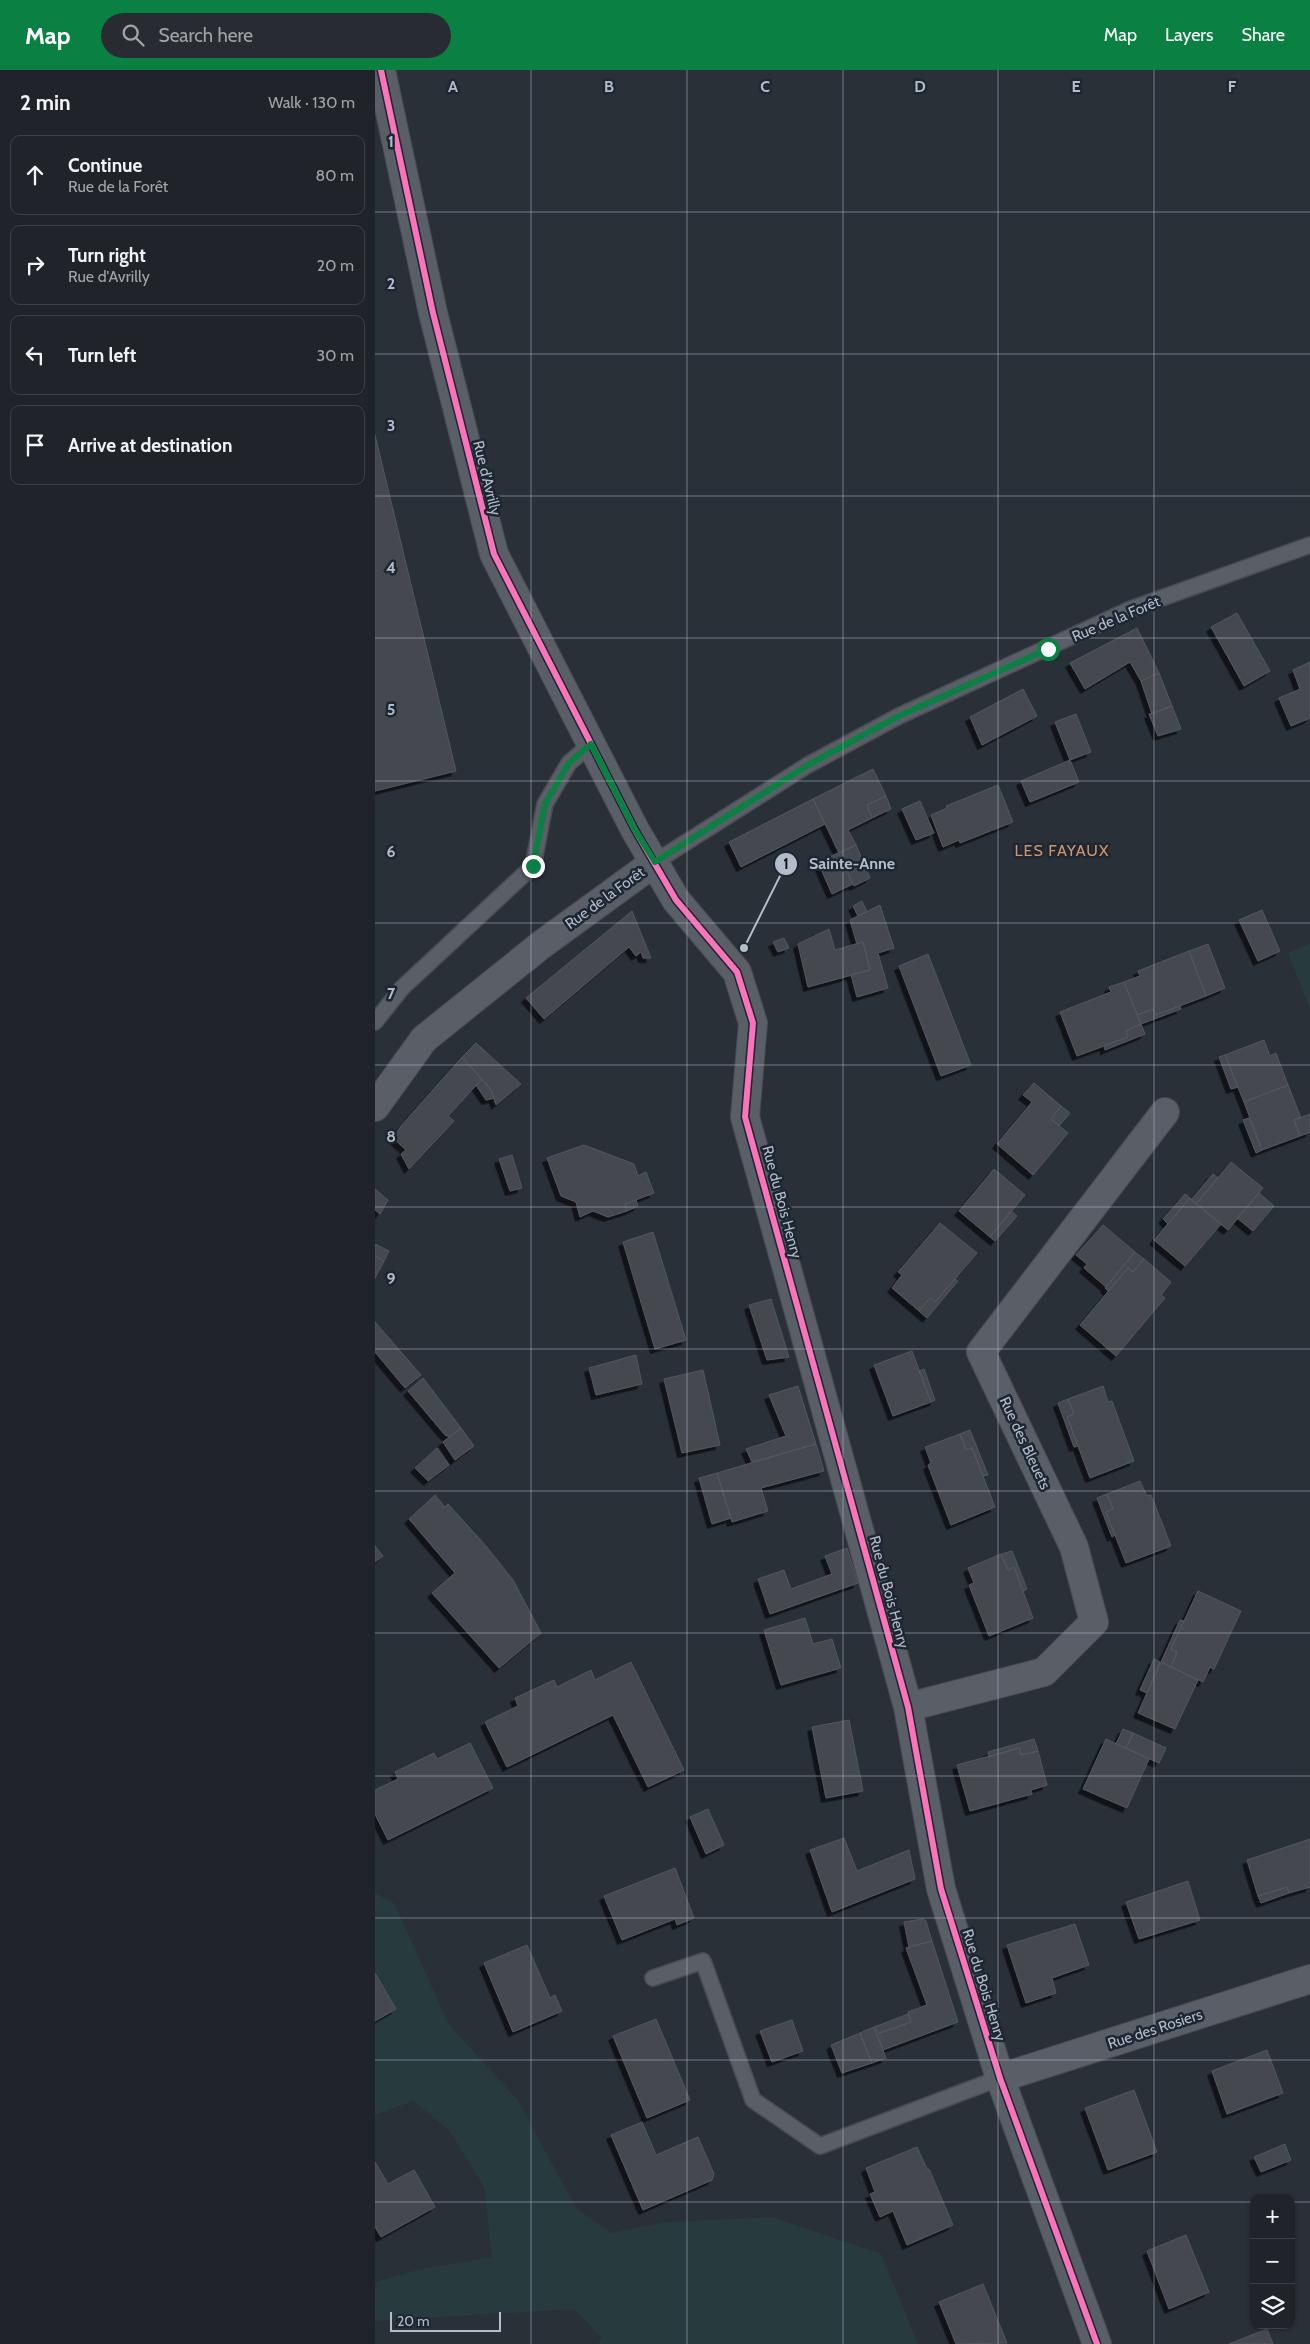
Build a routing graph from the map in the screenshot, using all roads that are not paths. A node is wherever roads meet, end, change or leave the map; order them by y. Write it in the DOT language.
graph roads {
  1 [pos="381,70"];
  2 [pos="1310,545"];
  3 [pos="591,744"];
  4 [pos="655,862"];
  5 [pos="375,1022"];
  6 [pos="375,1107"];
  7 [pos="1165,1112"];
  8 [pos="908,1707"];
  9 [pos="653,1978"];
  10 [pos="1310,1979"];
  11 [pos="1000,2078"];
  12 [pos="1097,2344"];
  1 -- 3 [label="street, Rue d'Avrilly"];
  2 -- 4 [label="lane, Rue de la Forêt"];
  3 -- 4 [label="street, Rue d'Avrilly"];
  3 -- 5 [label="lane"];
  4 -- 6 [label="street, Rue de la Forêt"];
  4 -- 8 [label="street, Rue du Bois Henry"];
  7 -- 8 [label="street, Rue des Bleuets"];
  8 -- 11 [label="street, Rue du Bois Henry"];
  9 -- 11 [label="lane"];
  10 -- 11 [label="street, Rue des Rosiers"];
  11 -- 12 [label="street, Rue du Bois Henry"];
}
